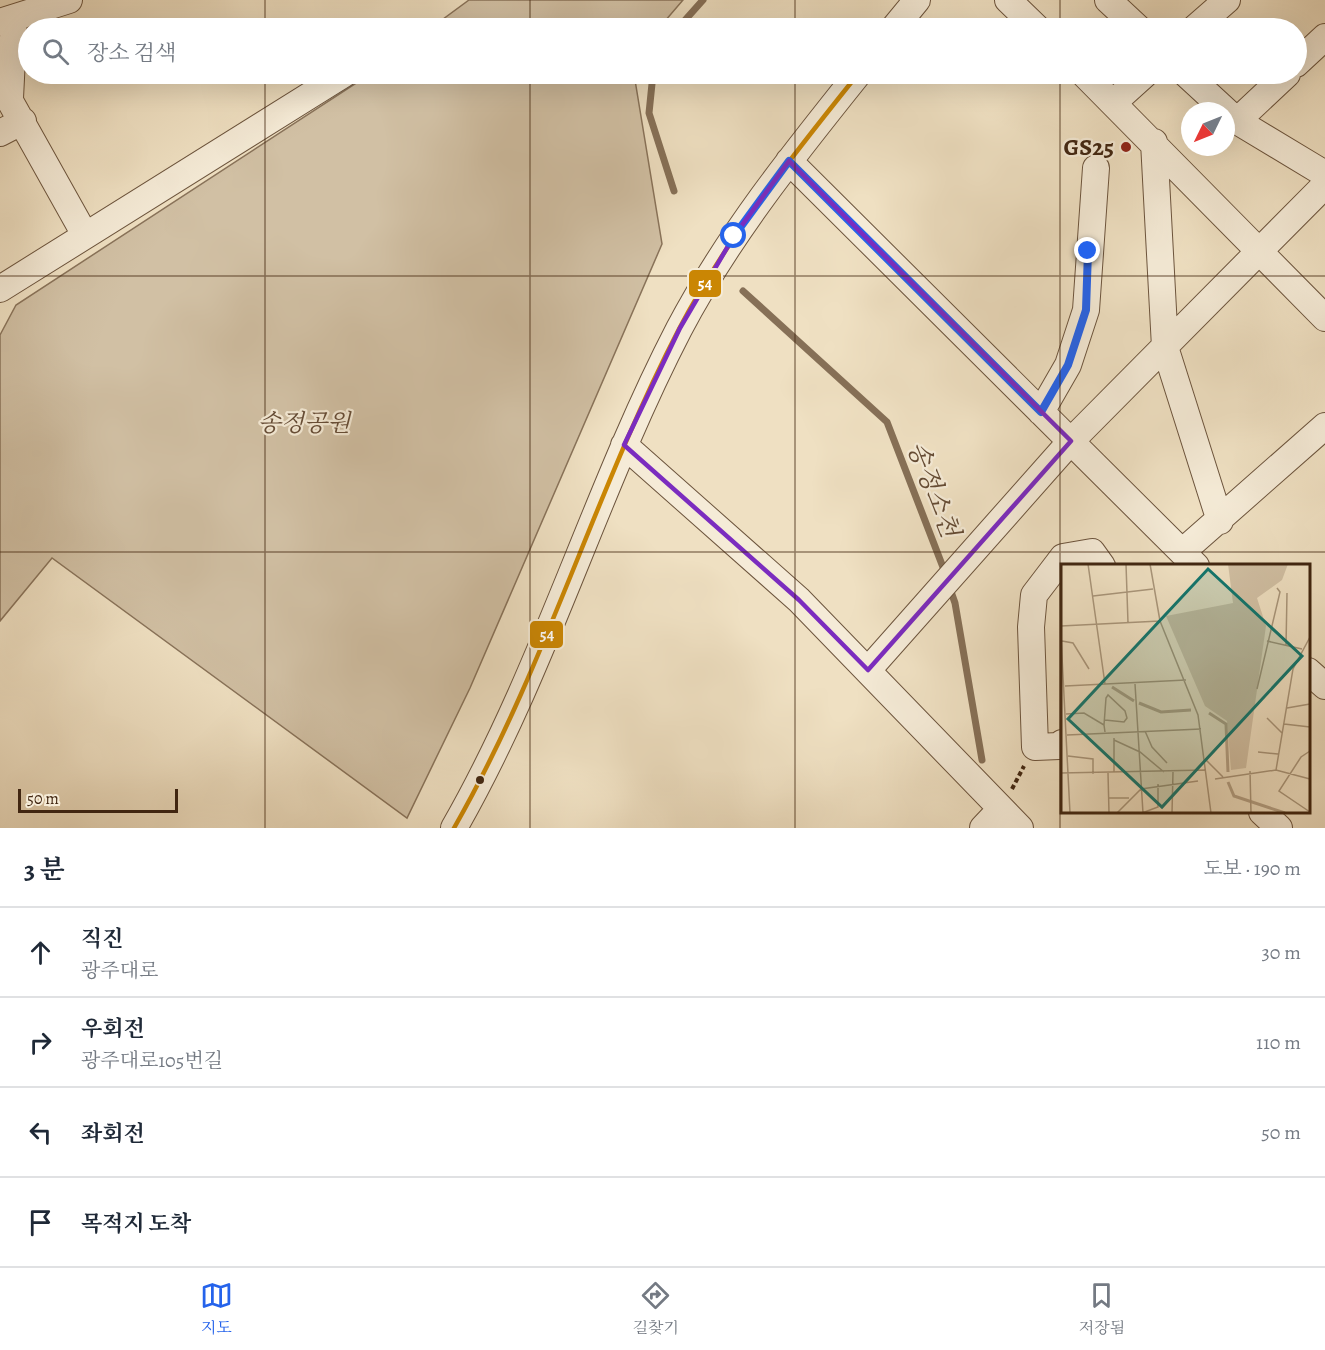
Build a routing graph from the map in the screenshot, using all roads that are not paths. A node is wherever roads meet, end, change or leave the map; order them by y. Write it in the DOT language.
graph roads {
  1 [pos="69,0"];
  2 [pos="1008,0"];
  3 [pos="1227,0"];
  4 [pos="912,3"];
  5 [pos="901,18"];
  6 [pos="1027,18"];
  7 [pos="1206,18"];
  8 [pos="7,20"];
  9 [pos="1325,37"];
  10 [pos="1307,54"];
  11 [pos="328,84"];
  12 [pos="850,84"];
  13 [pos="1095,84"];
  14 [pos="1134,84"];
  15 [pos="1197,84"];
  16 [pos="1276,84"];
  17 [pos="5,90"];
  18 [pos="1114,102"];
  19 [pos="23,120"];
  20 [pos="1237,121"];
  21 [pos="0,133"];
  22 [pos="1154,142"];
  23 [pos="789,161"];
  24 [pos="1096,168"];
  25 [pos="1325,174"];
  26 [pos="1325,185"];
  27 [pos="85,235"];
  28 [pos="1262,251"];
  29 [pos="0,289"];
  30 [pos="1325,318"];
  31 [pos="1165,347"];
  32 [pos="1041,412"];
  33 [pos="1325,426"];
  34 [pos="1071,441"];
  35 [pos="624,445"];
  36 [pos="1220,521"];
  37 [pos="1189,559"];
  38 [pos="1101,564"];
  39 [pos="867,670"];
  40 [pos="1310,673"];
  41 [pos="1325,686"];
  42 [pos="1061,744"];
  43 [pos="1001,809"];
  44 [pos="1263,813"];
  45 [pos="456,827"];
  46 [pos="983,828"];
  47 [pos="1020,828"];
  48 [pos="1279,828"];
  1 -- 8 [label="street"];
  2 -- 6 [label="street"];
  3 -- 7 [label="street"];
  4 -- 5 [label="street"];
  8 -- 17 [label="street"];
  9 -- 10 [label="street"];
  11 -- 27 [label="street"];
  12 -- 23 [label="street"];
  13 -- 18 [label="street"];
  14 -- 18 [label="street"];
  15 -- 20 [label="street"];
  16 -- 20 [label="street"];
  17 -- 19 [label="street"];
  18 -- 22 [label="street"];
  19 -- 21 [label="street"];
  19 -- 27 [label="street"];
  20 -- 25 [label="street"];
  22 -- 28 [label="street"];
  22 -- 31 [label="street"];
  23 -- 32 [label="street"];
  23 -- 35 [label="street"];
  24 -- 32 [label="street"];
  26 -- 28 [label="street"];
  27 -- 29 [label="street"];
  28 -- 30 [label="street"];
  28 -- 31 [label="street"];
  31 -- 34 [label="street"];
  31 -- 36 [label="street"];
  32 -- 34 [label="street"];
  33 -- 36 [label="street"];
  34 -- 37 [label="street"];
  34 -- 39 [label="street"];
  35 -- 39 [label="street"];
  35 -- 45 [label="street"];
  36 -- 37 [label="street"];
  38 -- 42 [label="street"];
  39 -- 43 [label="street"];
  40 -- 41 [label="street"];
  43 -- 46 [label="street"];
  43 -- 47 [label="street"];
  44 -- 48 [label="street"];
}
